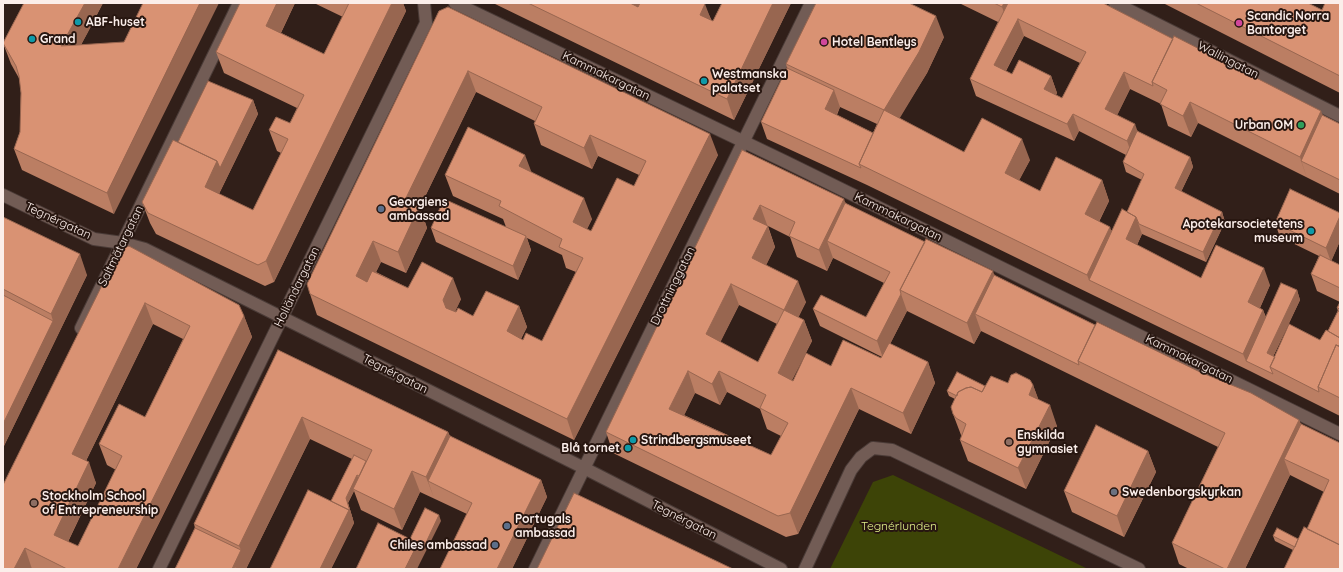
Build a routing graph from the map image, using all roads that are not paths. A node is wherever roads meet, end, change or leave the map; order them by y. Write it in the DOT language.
graph roads {
  1 [pos="239,3"];
  2 [pos="424,3"];
  3 [pos="455,3"];
  4 [pos="811,3"];
  5 [pos="1115,3"];
  6 [pos="1340,116"];
  7 [pos="743,142"];
  8 [pos="3,195"];
  9 [pos="123,243"];
  10 [pos="282,318"];
  11 [pos="75,340"];
  12 [pos="1340,434"];
  13 [pos="584,468"];
  14 [pos="159,569"];
  15 [pos="535,569"];
  16 [pos="781,569"];
  17 [pos="805,569"];
  18 [pos="1139,569"];
  1 -- 9 [label="street, Saltmätargatan"];
  2 -- 10 [label="street, Holländargatan"];
  3 -- 7 [label="street, Kammakargatan"];
  4 -- 7 [label="street, Drottninggatan"];
  5 -- 6 [label="street, Wallingatan"];
  7 -- 12 [label="street, Kammakargatan"];
  7 -- 13 [label="street, Drottninggatan"];
  8 -- 9 [label="street, Tegnérgatan"];
  9 -- 10 [label="street, Tegnérgatan"];
  9 -- 11 [label="street, Saltmätargatan"];
  10 -- 13 [label="street, Tegnérgatan"];
  10 -- 14 [label="street, Holländargatan"];
  13 -- 15 [label="street, Drottninggatan"];
  13 -- 16 [label="street, Tegnérgatan"];
  17 -- 18 [label="street"];
}
